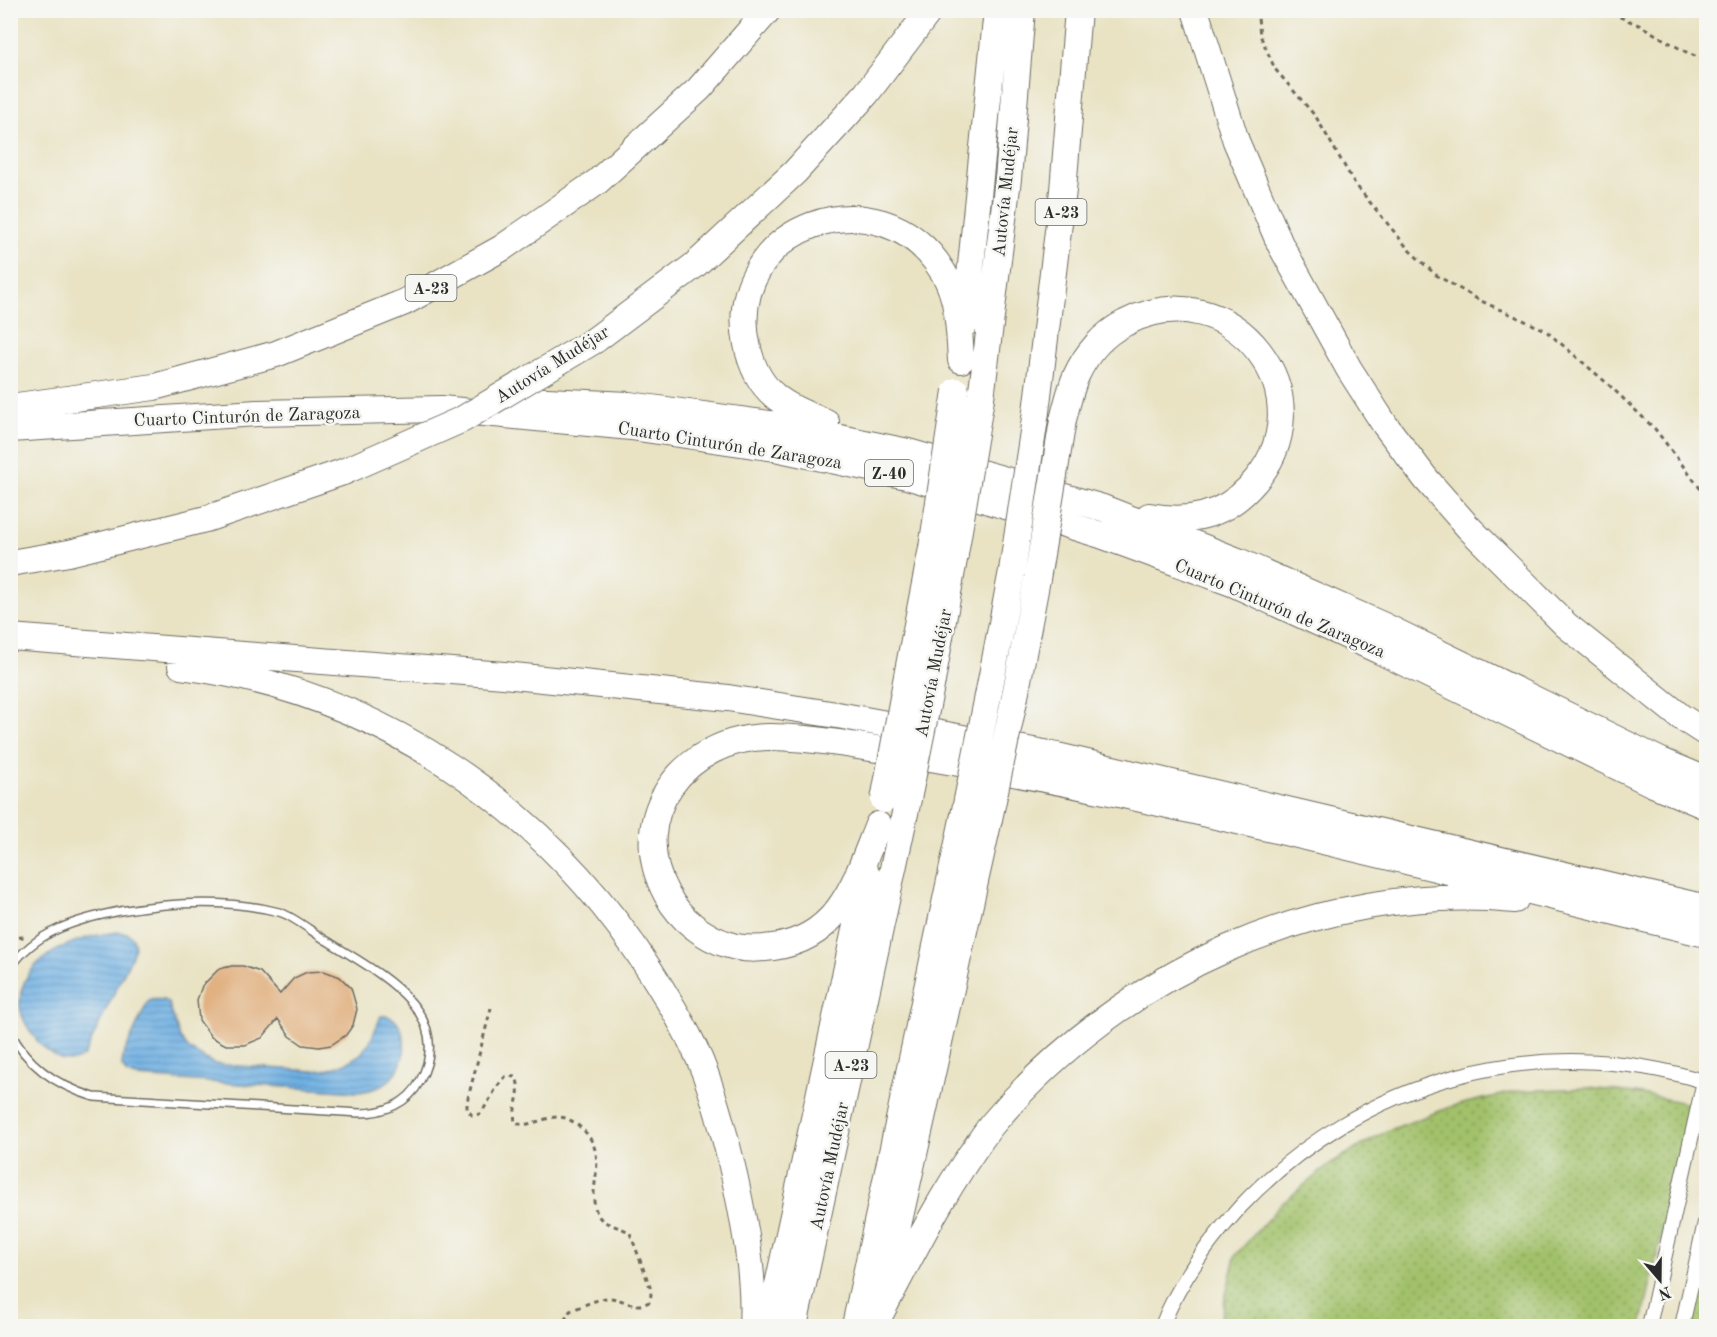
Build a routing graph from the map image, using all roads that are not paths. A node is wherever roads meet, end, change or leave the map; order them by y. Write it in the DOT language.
graph roads {
  1 [pos="768,10"];
  2 [pos="930,10"];
  3 [pos="997,10"];
  4 [pos="1022,10"];
  5 [pos="1078,10"];
  6 [pos="1196,10"];
  7 [pos="961,360"];
  8 [pos="10,407"];
  9 [pos="257,413"];
  10 [pos="10,429"];
  11 [pos="908,452"];
  12 [pos="1103,508"];
  13 [pos="943,551"];
  14 [pos="10,563"];
  15 [pos="10,637"];
  16 [pos="10,645"];
  17 [pos="1707,733"];
  18 [pos="1707,780"];
  19 [pos="1707,806"];
  20 [pos="890,810"];
  21 [pos="1707,908"];
  22 [pos="1606,909"];
  23 [pos="1707,934"];
  24 [pos="10,969"];
  25 [pos="10,1031"];
  26 [pos="1705,1081"];
  27 [pos="1707,1218"];
  28 [pos="1702,1253"];
  29 [pos="869,1324"];
  30 [pos="752,1326"];
  31 [pos="769,1326"];
  32 [pos="794,1326"];
  33 [pos="1162,1326"];
  34 [pos="1648,1326"];
  35 [pos="1682,1326"];
  1 -- 8 [label="highway, A-23"];
  2 -- 14 [label="highway, Autovía Mudéjar, bridge"];
  3 -- 7 [label="highway"];
  4 -- 13 [label="highway, Autovía Mudéjar / A-23, bridge"];
  5 -- 29 [label="highway, A-23, bridge"];
  6 -- 17 [label="highway"];
  7 -- 11 [label="highway"];
  7 -- 13 [label="highway, bridge"];
  9 -- 10 [label="highway, Cuarto Cinturón de Zaragoza / Z-40"];
  9 -- 11 [label="highway"];
  9 -- 19 [label="highway, Cuarto Cinturón de Zaragoza / Z-40"];
  11 -- 12 [label="highway"];
  12 -- 18 [label="highway"];
  12 -- 29 [label="highway, bridge"];
  13 -- 20 [label="highway, Autovía Mudéjar / A-23, bridge"];
  15 -- 21 [label="highway"];
  16 -- 30 [label="highway"];
  20 -- 22 [label="highway"];
  20 -- 31 [label="highway"];
  20 -- 32 [label="highway, Autovía Mudéjar / A-23"];
  22 -- 23 [label="highway"];
  22 -- 29 [label="highway"];
  24 -- 25 [label="lane"];
  26 -- 33 [label="street"];
  26 -- 34 [label="street"];
  27 -- 28 [label="street"];
  28 -- 35 [label="street"];
}
